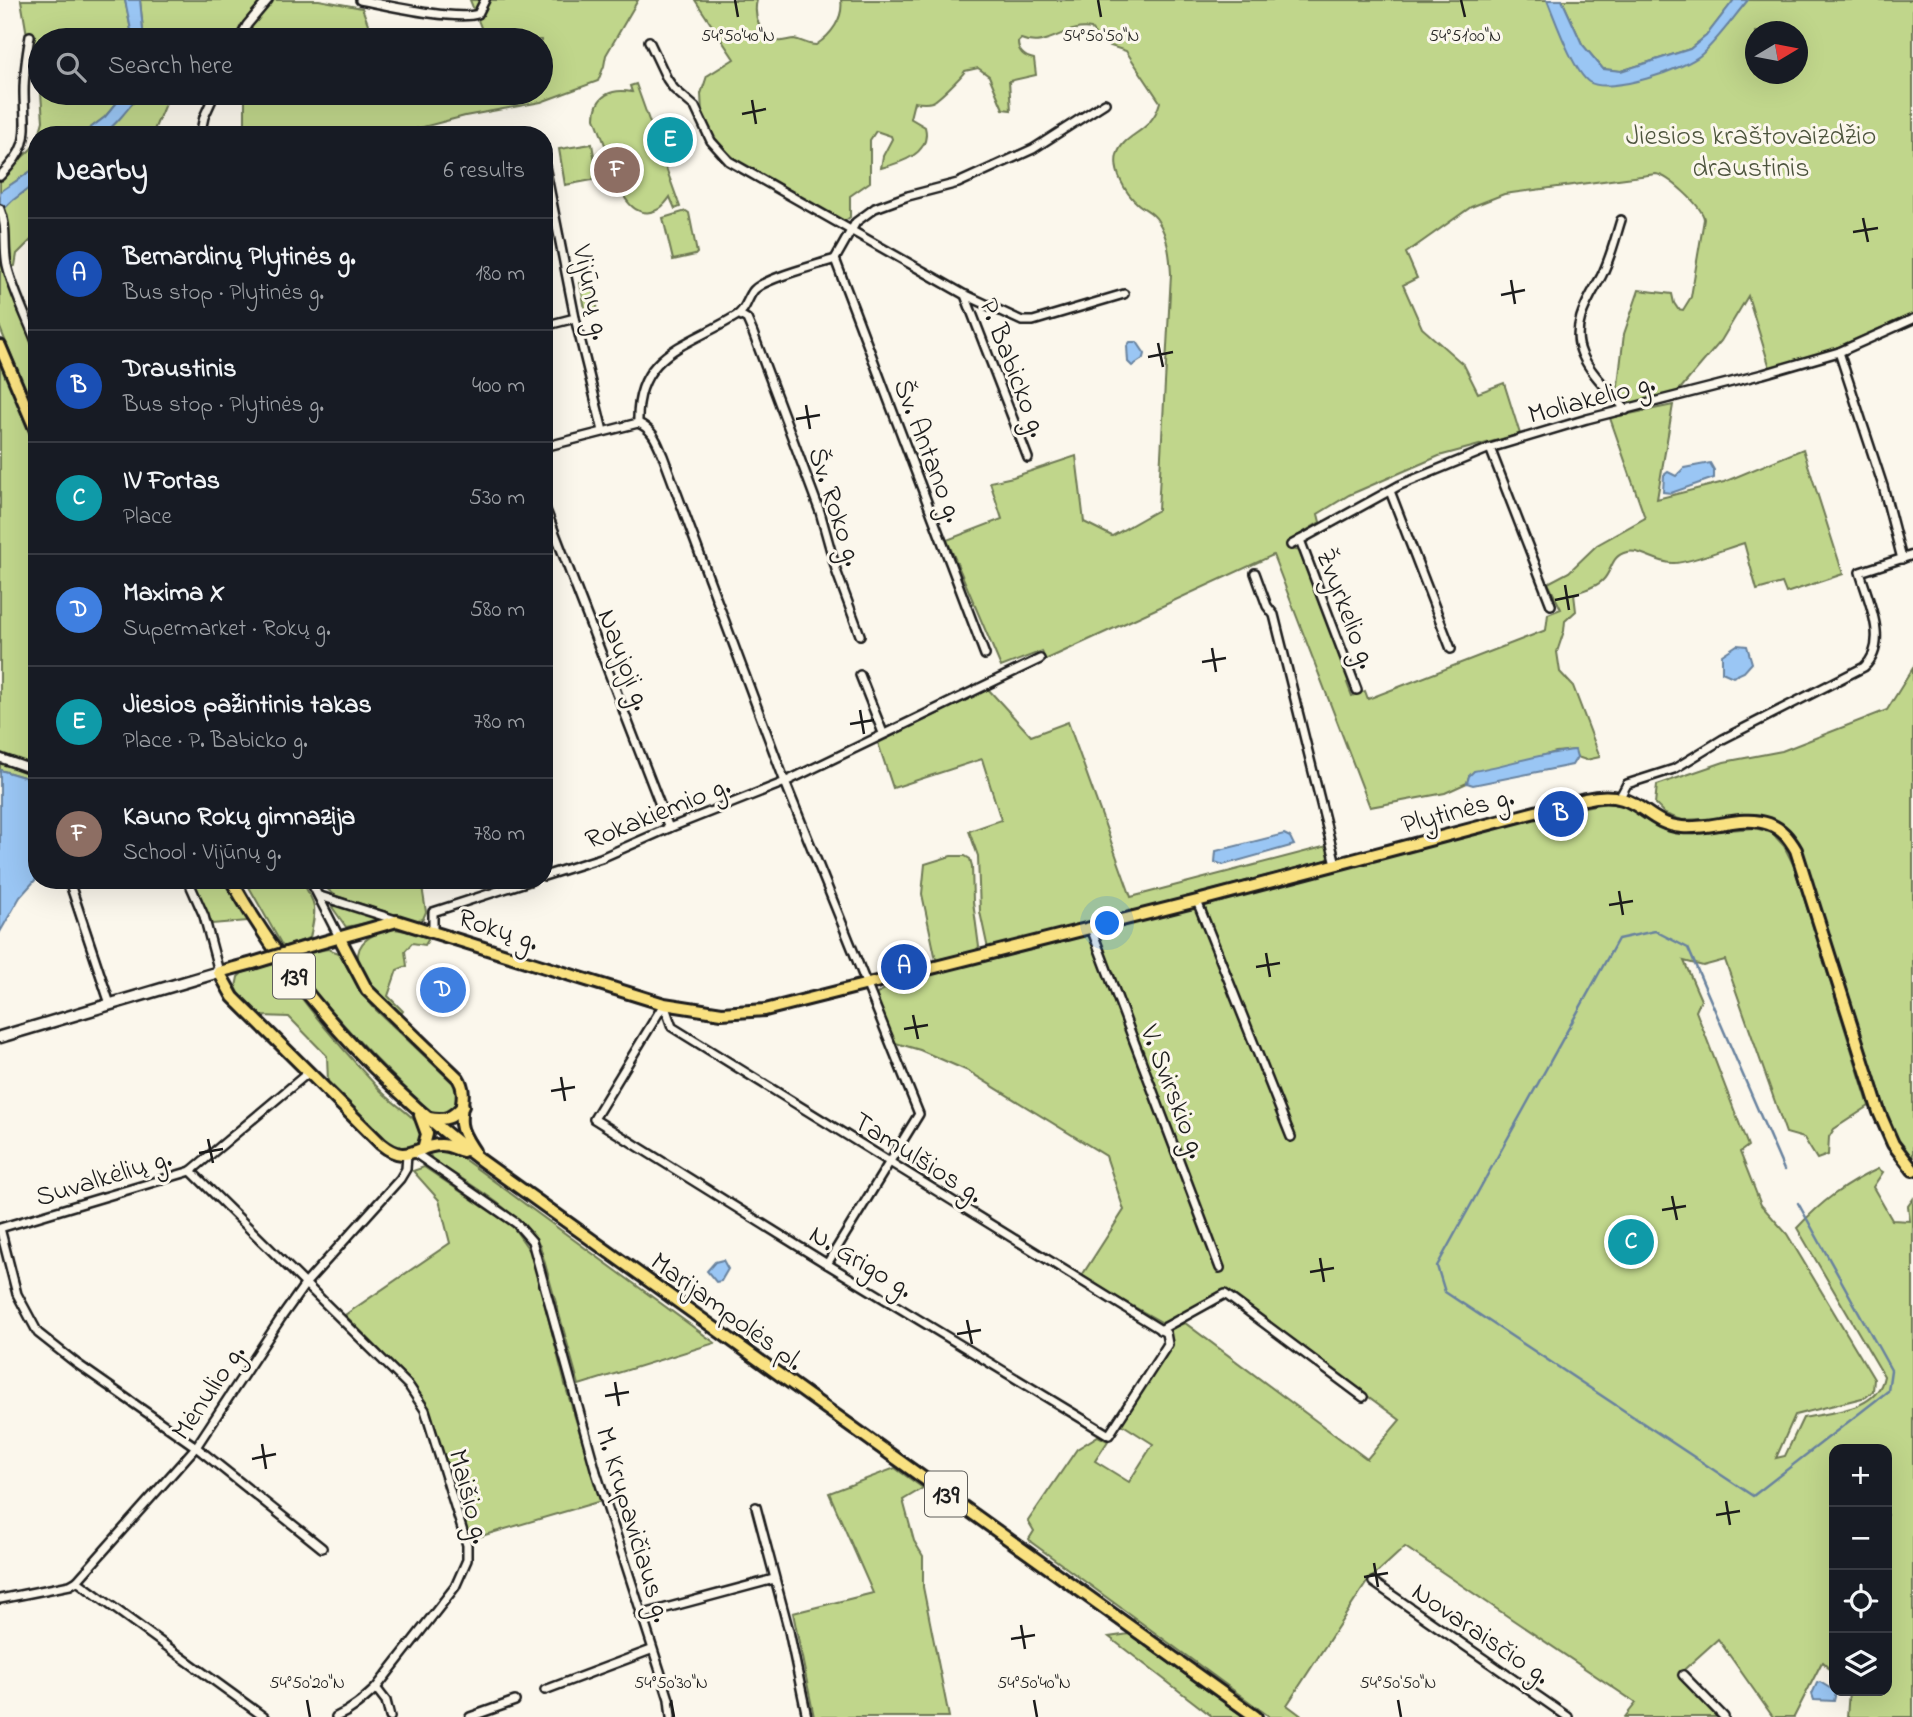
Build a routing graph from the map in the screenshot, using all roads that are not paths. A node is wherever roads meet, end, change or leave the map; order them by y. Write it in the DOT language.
graph roads {
  1 [pos="268,0"];
  2 [pos="360,0"];
  3 [pos="485,0"];
  4 [pos="245,28"];
  5 [pos="649,41"];
  6 [pos="28,51"];
  7 [pos="1105,103"];
  8 [pos="210,105"];
  9 [pos="202,126"];
  10 [pos="0,176"];
  11 [pos="553,207"];
  12 [pos="0,210"];
  13 [pos="1621,220"];
  14 [pos="851,231"];
  15 [pos="835,259"];
  16 [pos="1124,294"];
  17 [pos="965,295"];
  18 [pos="740,315"];
  19 [pos="575,318"];
  20 [pos="1913,319"];
  21 [pos="28,321"];
  22 [pos="553,324"];
  23 [pos="0,346"];
  24 [pos="1839,352"];
  25 [pos="1626,410"];
  26 [pos="28,412"];
  27 [pos="638,423"];
  28 [pos="603,431"];
  29 [pos="553,445"];
  30 [pos="1490,448"];
  31 [pos="1028,458"];
  32 [pos="1390,491"];
  33 [pos="553,528"];
  34 [pos="1300,540"];
  35 [pos="1291,545"];
  36 [pos="1913,555"];
  37 [pos="1902,559"];
  38 [pos="1255,573"];
  39 [pos="1551,605"];
  40 [pos="860,635"];
  41 [pos="1451,649"];
  42 [pos="985,655"];
  43 [pos="1040,659"];
  44 [pos="860,675"];
  45 [pos="1357,690"];
  46 [pos="883,733"];
  47 [pos="0,758"];
  48 [pos="28,768"];
  49 [pos="785,782"];
  50 [pos="1620,797"];
  51 [pos="669,828"];
  52 [pos="1336,864"];
  53 [pos="553,873"];
  54 [pos="72,889"];
  55 [pos="192,889"];
  56 [pos="237,889"];
  57 [pos="316,889"];
  58 [pos="504,889"];
  59 [pos="320,896"];
  60 [pos="1197,901"];
  61 [pos="397,921"];
  62 [pos="1091,928"];
  63 [pos="433,931"];
  64 [pos="339,937"];
  65 [pos="219,972"];
  66 [pos="866,985"];
  67 [pos="110,1004"];
  68 [pos="664,1004"];
  69 [pos="0,1037"];
  70 [pos="309,1072"];
  71 [pos="463,1106"];
  72 [pos="422,1114"];
  73 [pos="1291,1138"];
  74 [pos="415,1152"];
  75 [pos="477,1158"];
  76 [pos="890,1162"];
  77 [pos="1913,1170"];
  78 [pos="191,1171"];
  79 [pos="0,1228"];
  80 [pos="827,1264"];
  81 [pos="1220,1268"];
  82 [pos="306,1283"];
  83 [pos="1163,1332"];
  84 [pos="1363,1397"];
  85 [pos="196,1447"];
  86 [pos="756,1507"];
  87 [pos="322,1548"];
  88 [pos="775,1579"];
  89 [pos="76,1581"];
  90 [pos="1373,1582"];
  91 [pos="0,1599"];
  92 [pos="640,1615"];
  93 [pos="652,1650"];
  94 [pos="1683,1675"];
  95 [pos="376,1688"];
  96 [pos="545,1689"];
  97 [pos="515,1701"];
  98 [pos="264,1717"];
  99 [pos="336,1717"];
  100 [pos="390,1717"];
  101 [pos="470,1717"];
  102 [pos="671,1717"];
  103 [pos="807,1717"];
  104 [pos="1256,1717"];
  105 [pos="1568,1717"];
  106 [pos="1724,1717"];
  1 -- 4 [label="street"];
  2 -- 3 [label="street"];
  5 -- 14 [label="street, P. Babicko g."];
  6 -- 10 [label="street"];
  7 -- 14 [label="street"];
  8 -- 9 [label="street"];
  11 -- 19 [label="street, Vijūnų g."];
  12 -- 21 [label="street"];
  13 -- 25 [label="street"];
  14 -- 15 [label="street"];
  14 -- 17 [label="street, P. Babicko g."];
  15 -- 18 [label="street"];
  15 -- 42 [label="street, Šv. Antano g."];
  16 -- 17 [label="street"];
  17 -- 31 [label="street, P. Babicko g."];
  18 -- 27 [label="street"];
  18 -- 40 [label="street, Šv. Roko g."];
  19 -- 22 [label="street"];
  19 -- 28 [label="street, Vijūnų g."];
  20 -- 24 [label="street, Moliakelio g."];
  23 -- 26 [label="main road"];
  24 -- 25 [label="street, Moliakelio g."];
  24 -- 37 [label="street"];
  25 -- 30 [label="street, Moliakelio g."];
  27 -- 28 [label="street"];
  27 -- 49 [label="street"];
  28 -- 29 [label="street"];
  30 -- 32 [label="street, Moliakelio g."];
  30 -- 39 [label="street"];
  32 -- 34 [label="street, Moliakelio g."];
  32 -- 41 [label="street"];
  33 -- 51 [label="street, Naujoji g."];
  34 -- 35 [label="street, Moliakelio g."];
  34 -- 45 [label="street, Žvyrkelio g."];
  36 -- 37 [label="street"];
  37 -- 50 [label="street"];
  38 -- 52 [label="street"];
  43 -- 46 [label="street"];
  44 -- 46 [label="street"];
  46 -- 49 [label="street"];
  47 -- 48 [label="street"];
  49 -- 51 [label="street, Rokakiemio g."];
  49 -- 66 [label="street"];
  50 -- 52 [label="main road, Plytinės g."];
  50 -- 77 [label="main road"];
  51 -- 53 [label="street, Rokakiemio g."];
  52 -- 60 [label="main road, Plytinės g."];
  54 -- 67 [label="street"];
  55 -- 65 [label="street"];
  56 -- 72 [label="main road, Marijampolės pl. / 139"];
  57 -- 59 [label="street"];
  58 -- 63 [label="street"];
  59 -- 61 [label="street"];
  59 -- 64 [label="street"];
  60 -- 62 [label="main road, Plytinės g."];
  60 -- 73 [label="street"];
  61 -- 63 [label="main road, Rokų g."];
  61 -- 64 [label="main road"];
  62 -- 66 [label="main road, Plytinės g."];
  62 -- 81 [label="street, V. Svirskio g."];
  63 -- 68 [label="main road, Rokų g."];
  64 -- 65 [label="main road, bridge"];
  64 -- 71 [label="main road"];
  65 -- 67 [label="main road"];
  65 -- 70 [label="main road"];
  66 -- 68 [label="main road, Rokų g."];
  66 -- 76 [label="street"];
  67 -- 69 [label="main road"];
  68 -- 76 [label="street, Tamulšios g."];
  68 -- 80 [label="street, N. Grigo g."];
  70 -- 74 [label="main road"];
  70 -- 78 [label="street, Suvalkėlių g."];
  71 -- 72 [label="main road"];
  71 -- 75 [label="main road"];
  72 -- 74 [label="main road"];
  72 -- 75 [label="main road, Marijampolės pl. / 139"];
  74 -- 75 [label="main road"];
  74 -- 82 [label="street, Mėnulio g."];
  74 -- 92 [label="street, M. Krupavičiaus g."];
  75 -- 104 [label="main road, Marijampolės pl. / 139"];
  76 -- 80 [label="street"];
  76 -- 83 [label="street, Tamulšios g."];
  78 -- 79 [label="street, Suvalkėlių g."];
  78 -- 82 [label="street, Maišio g."];
  79 -- 85 [label="street"];
  80 -- 83 [label="street, N. Grigo g."];
  82 -- 85 [label="street, Mėnulio g."];
  82 -- 95 [label="street, Maišio g."];
  83 -- 84 [label="street"];
  85 -- 87 [label="street"];
  85 -- 89 [label="street, Mėnulio g."];
  86 -- 88 [label="street"];
  88 -- 92 [label="street"];
  88 -- 103 [label="street"];
  89 -- 91 [label="street"];
  89 -- 98 [label="street"];
  90 -- 105 [label="street, Novaraisčio g."];
  92 -- 93 [label="street, M. Krupavičiaus g."];
  93 -- 96 [label="street"];
  93 -- 102 [label="street, M. Krupavičiaus g."];
  94 -- 106 [label="street"];
  95 -- 99 [label="street, Maišio g."];
  95 -- 100 [label="street"];
  97 -- 101 [label="street"];
}
